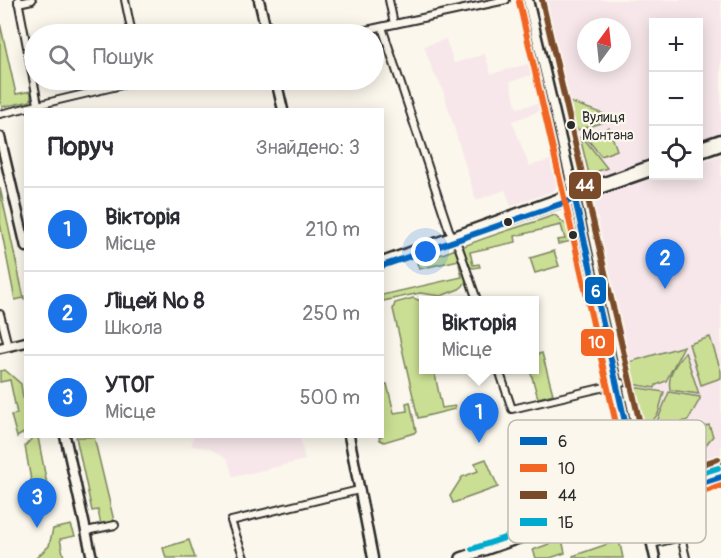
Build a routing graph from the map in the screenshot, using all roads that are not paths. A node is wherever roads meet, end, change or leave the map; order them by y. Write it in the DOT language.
graph roads {
  1 [pos="32,0"];
  2 [pos="125,0"];
  3 [pos="259,0"];
  4 [pos="389,0"];
  5 [pos="506,0"];
  6 [pos="528,0"];
  7 [pos="533,0"];
  8 [pos="18,2"];
  9 [pos="130,24"];
  10 [pos="265,24"];
  11 [pos="394,24"];
  12 [pos="384,26"];
  13 [pos="24,33"];
  14 [pos="384,33"];
  15 [pos="35,90"];
  16 [pos="99,90"];
  17 [pos="278,90"];
  18 [pos="38,104"];
  19 [pos="283,108"];
  20 [pos="0,114"];
  21 [pos="0,137"];
  22 [pos="721,139"];
  23 [pos="703,146"];
  24 [pos="721,146"];
  25 [pos="703,153"];
  26 [pos="649,166"];
  27 [pos="649,173"];
  28 [pos="576,195"];
  29 [pos="454,237"];
  30 [pos="24,239"];
  31 [pos="384,261"];
  32 [pos="384,266"];
  33 [pos="476,296"];
  34 [pos="0,314"];
  35 [pos="24,344"];
  36 [pos="3,348"];
  37 [pos="501,374"];
  38 [pos="620,384"];
  39 [pos="628,420"];
  40 [pos="65,438"];
  41 [pos="349,438"];
  42 [pos="721,468"];
  43 [pos="706,474"];
  44 [pos="721,477"];
  45 [pos="706,481"];
  46 [pos="359,490"];
  47 [pos="115,525"];
  48 [pos="86,531"];
  49 [pos="508,542"];
  50 [pos="517,543"];
  51 [pos="654,543"];
  52 [pos="656,543"];
  53 [pos="682,543"];
  54 [pos="92,558"];
  55 [pos="244,558"];
  56 [pos="373,558"];
  57 [pos="461,558"];
  58 [pos="475,558"];
  59 [pos="657,558"];
  60 [pos="686,558"];
  1 -- 8 [label="street"];
  2 -- 9 [label="street"];
  3 -- 10 [label="main road"];
  4 -- 11 [label="street"];
  5 -- 11 [label="street"];
  6 -- 28 [label="main road"];
  7 -- 28 [label="main road"];
  8 -- 13 [label="street"];
  11 -- 12 [label="street"];
  14 -- 29 [label="street"];
  15 -- 18 [label="street"];
  16 -- 18 [label="street"];
  17 -- 19 [label="main road"];
  18 -- 20 [label="street"];
  21 -- 30 [label="main road"];
  22 -- 23 [label="main road"];
  24 -- 25 [label="main road"];
  26 -- 28 [label="main road"];
  27 -- 28 [label="main road"];
  28 -- 29 [label="main road"];
  28 -- 38 [label="main road"];
  29 -- 31 [label="main road"];
  29 -- 32 [label="main road"];
  29 -- 33 [label="street"];
  34 -- 36 [label="street"];
  35 -- 36 [label="main road"];
  37 -- 38 [label="street"];
  38 -- 39 [label="main road"];
  40 -- 48 [label="main road"];
  41 -- 46 [label="main road"];
  42 -- 43 [label="main road"];
  44 -- 45 [label="main road"];
  46 -- 55 [label="street"];
  46 -- 56 [label="main road"];
  47 -- 48 [label="street"];
  48 -- 54 [label="main road"];
  49 -- 57 [label="main road"];
  50 -- 58 [label="main road"];
  51 -- 59 [label="main road"];
  52 -- 59 [label="main road"];
  53 -- 60 [label="street"];
}
